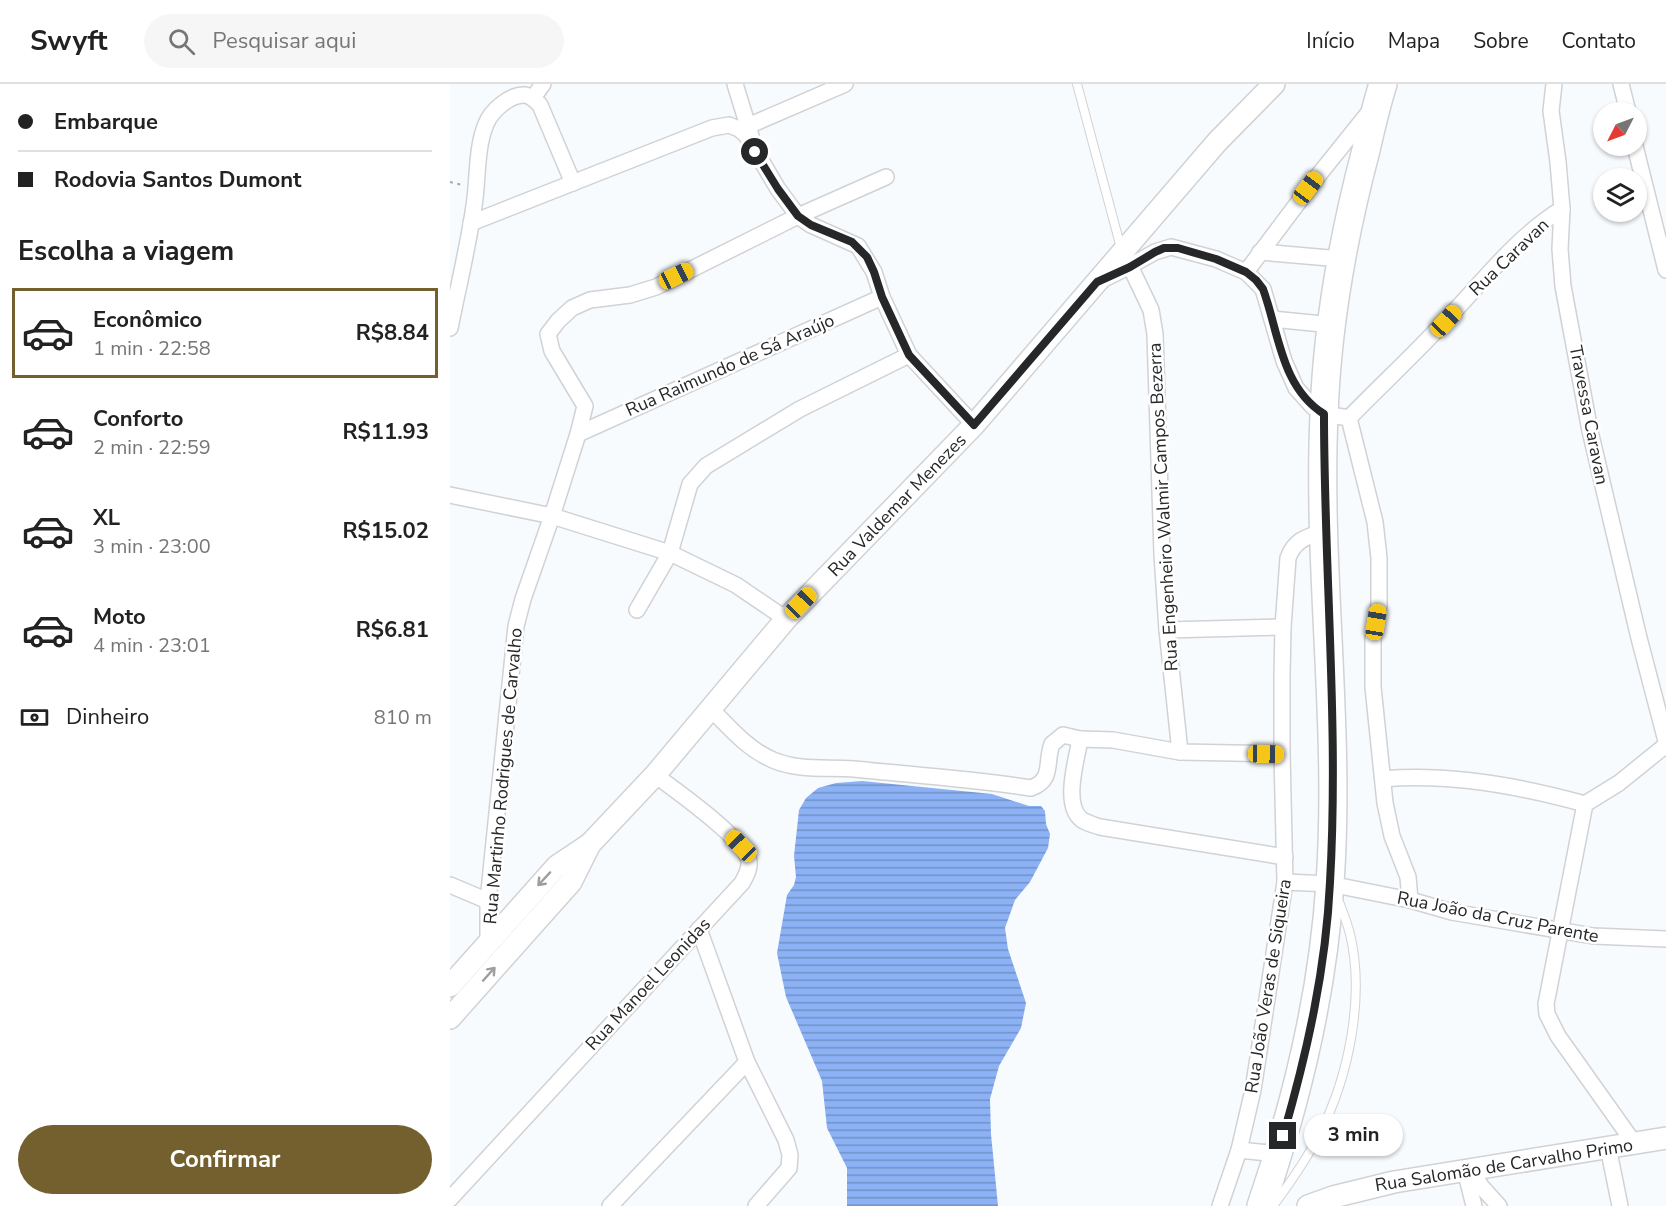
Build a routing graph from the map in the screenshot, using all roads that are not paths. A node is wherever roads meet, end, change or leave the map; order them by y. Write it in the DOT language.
graph roads {
  1 [pos="543,84"];
  2 [pos="735,84"];
  3 [pos="845,84"];
  4 [pos="1077,84"];
  5 [pos="1274,84"];
  6 [pos="1554,84"];
  7 [pos="1621,84"];
  8 [pos="1380,93"];
  9 [pos="533,98"];
  10 [pos="1626,102"];
  11 [pos="748,126"];
  12 [pos="755,152"];
  13 [pos="1638,156"];
  14 [pos="886,177"];
  15 [pos="573,183"];
  16 [pos="1562,209"];
  17 [pos="798,216"];
  18 [pos="471,223"];
  19 [pos="1260,252"];
  20 [pos="1126,259"];
  21 [pos="1341,259"];
  22 [pos="1666,270"];
  23 [pos="1246,272"];
  24 [pos="882,297"];
  25 [pos="1272,319"];
  26 [pos="1332,325"];
  27 [pos="450,328"];
  28 [pos="909,355"];
  29 [pos="1336,416"];
  30 [pos="974,425"];
  31 [pos="578,434"];
  32 [pos="450,495"];
  33 [pos="552,516"];
  34 [pos="1325,531"];
  35 [pos="670,553"];
  36 [pos="636,610"];
  37 [pos="786,620"];
  38 [pos="1283,627"];
  39 [pos="1167,630"];
  40 [pos="710,708"];
  41 [pos="1080,738"];
  42 [pos="1666,743"];
  43 [pos="1180,752"];
  44 [pos="1282,754"];
  45 [pos="655,775"];
  46 [pos="1383,779"];
  47 [pos="1585,804"];
  48 [pos="590,844"];
  49 [pos="1285,857"];
  50 [pos="1286,882"];
  51 [pos="1330,884"];
  52 [pos="450,885"];
  53 [pos="1410,900"];
  54 [pos="488,901"];
  55 [pos="699,929"];
  56 [pos="1560,930"];
  57 [pos="1666,939"];
  58 [pos="488,941"];
  59 [pos="452,982"];
  60 [pos="471,994"];
  61 [pos="450,1018"];
  62 [pos="747,1062"];
  63 [pos="1666,1138"];
  64 [pos="1635,1143"];
  65 [pos="1608,1147"];
  66 [pos="1239,1150"];
  67 [pos="1278,1154"];
  68 [pos="1468,1169"];
  69 [pos="450,1198"];
  70 [pos="610,1206"];
  71 [pos="756,1206"];
  72 [pos="1220,1206"];
  73 [pos="1261,1206"];
  74 [pos="1273,1206"];
  75 [pos="1308,1206"];
  76 [pos="1474,1206"];
  77 [pos="1499,1206"];
  78 [pos="1620,1206"];
  1 -- 9 [label="street"];
  2 -- 11 [label="street"];
  3 -- 11 [label="street"];
  4 -- 20 [label="lane"];
  5 -- 20 [label="main road, Rua Valdemar Menezes"];
  6 -- 16 [label="street, Travessa Caravan"];
  7 -- 10 [label="street"];
  8 -- 19 [label="street"];
  8 -- 21 [label="highway"];
  9 -- 15 [label="street"];
  9 -- 18 [label="street"];
  11 -- 12 [label="street"];
  12 -- 15 [label="street"];
  12 -- 17 [label="street"];
  13 -- 22 [label="street"];
  14 -- 17 [label="street"];
  15 -- 18 [label="street"];
  16 -- 29 [label="street, Rua Caravan"];
  16 -- 42 [label="street, Travessa Caravan"];
  17 -- 24 [label="street"];
  17 -- 31 [label="street, Rua Martinho Rodrigues de Carvalho"];
  18 -- 27 [label="street"];
  19 -- 21 [label="street"];
  19 -- 23 [label="street"];
  20 -- 23 [label="street"];
  20 -- 30 [label="main road, Rua Valdemar Menezes"];
  20 -- 39 [label="street, Rua Engenheiro Walmir Campos Bezerra"];
  21 -- 26 [label="highway"];
  23 -- 25 [label="street"];
  24 -- 28 [label="street"];
  24 -- 31 [label="street, Rua Raimundo de Sá Araújo"];
  25 -- 26 [label="street"];
  25 -- 29 [label="street"];
  26 -- 29 [label="highway"];
  28 -- 30 [label="street"];
  28 -- 35 [label="street"];
  29 -- 34 [label="highway"];
  29 -- 46 [label="street"];
  30 -- 37 [label="main road, Rua Valdemar Menezes"];
  31 -- 33 [label="street, Rua Martinho Rodrigues de Carvalho"];
  32 -- 33 [label="street"];
  33 -- 35 [label="street"];
  33 -- 54 [label="street, Rua Martinho Rodrigues de Carvalho"];
  34 -- 38 [label="street, Rua João Veras de Siqueira"];
  34 -- 51 [label="highway"];
  35 -- 36 [label="street"];
  35 -- 37 [label="street"];
  37 -- 40 [label="main road, Rua Valdemar Menezes"];
  38 -- 39 [label="street"];
  38 -- 44 [label="street, Rua João Veras de Siqueira"];
  39 -- 43 [label="street, Rua Engenheiro Walmir Campos Bezerra"];
  40 -- 41 [label="street"];
  40 -- 45 [label="main road, Rua Valdemar Menezes"];
  41 -- 43 [label="street"];
  41 -- 49 [label="street"];
  42 -- 47 [label="street"];
  43 -- 44 [label="street"];
  44 -- 49 [label="street, Rua João Veras de Siqueira"];
  45 -- 48 [label="main road, Rua Valdemar Menezes"];
  45 -- 55 [label="street, Rua Manoel Leonidas"];
  46 -- 47 [label="street"];
  46 -- 53 [label="street"];
  47 -- 56 [label="street"];
  48 -- 58 [label="main road, one-way"];
  60 -- 48 [label="main road, one-way"];
  49 -- 50 [label="street, Rua João Veras de Siqueira"];
  50 -- 51 [label="street, Rua João da Cruz Parente"];
  50 -- 66 [label="street, Rua João Veras de Siqueira"];
  51 -- 53 [label="street, Rua João da Cruz Parente"];
  51 -- 67 [label="highway"];
  51 -- 74 [label="lane"];
  52 -- 54 [label="street"];
  53 -- 56 [label="street, Rua João da Cruz Parente"];
  54 -- 58 [label="street, Rua Martinho Rodrigues de Carvalho"];
  55 -- 62 [label="street"];
  55 -- 69 [label="street, Rua Manoel Leonidas"];
  56 -- 57 [label="street, Rua João da Cruz Parente"];
  56 -- 64 [label="street"];
  58 -- 59 [label="main road"];
  59 -- 60 [label="street"];
  60 -- 61 [label="main road"];
  62 -- 70 [label="street"];
  62 -- 71 [label="street"];
  63 -- 64 [label="main road, Rua Salomão de Carvalho Primo"];
  64 -- 65 [label="main road, Rua Salomão de Carvalho Primo"];
  65 -- 68 [label="main road, Rua Salomão de Carvalho Primo"];
  65 -- 78 [label="street"];
  66 -- 67 [label="street"];
  66 -- 72 [label="street, Rua João Veras de Siqueira"];
  67 -- 73 [label="highway"];
  68 -- 75 [label="main road, Rua Salomão de Carvalho Primo"];
  68 -- 76 [label="street"];
  68 -- 77 [label="street"];
}
